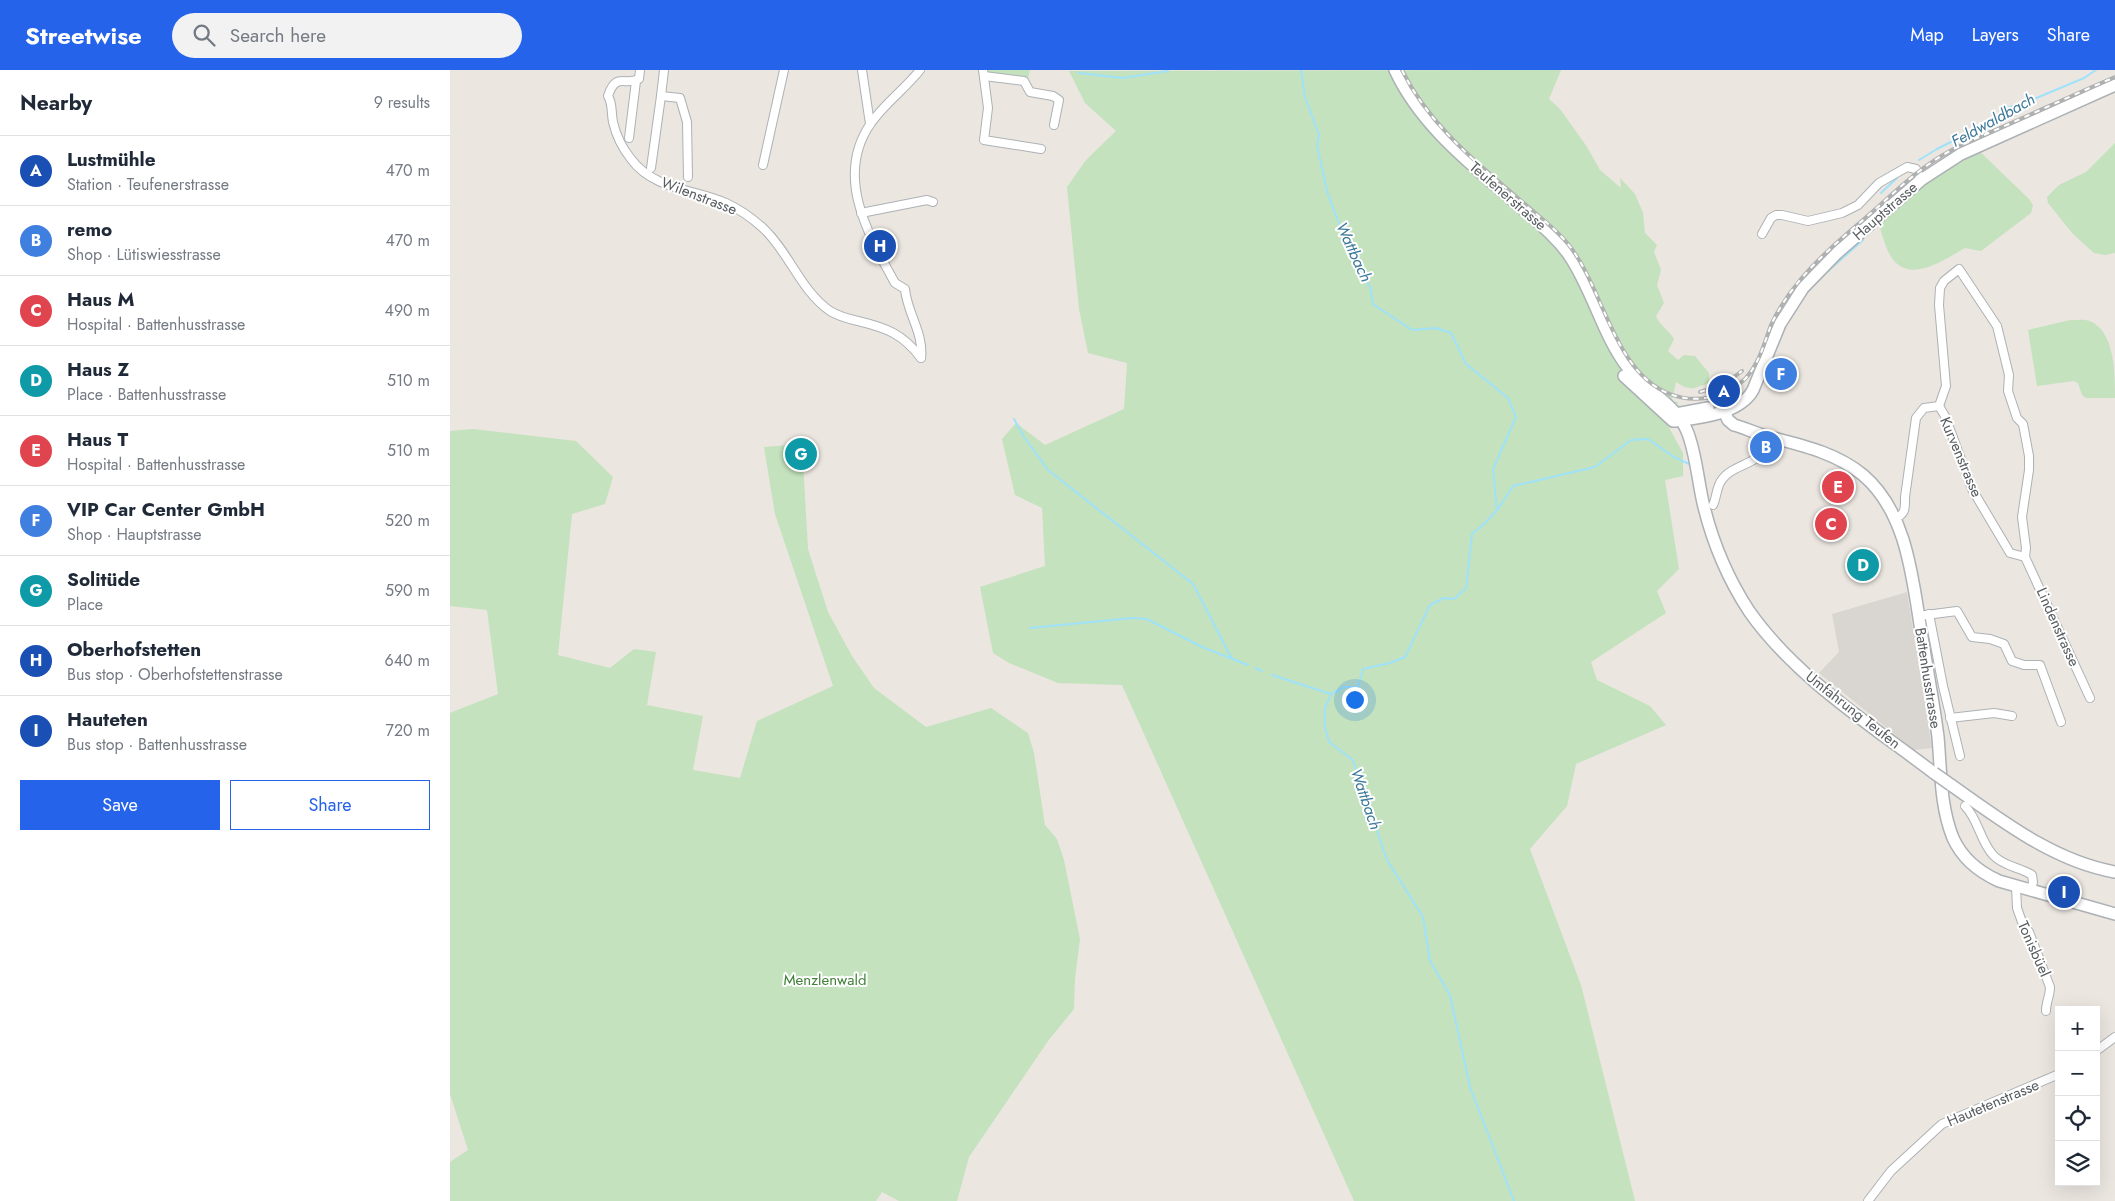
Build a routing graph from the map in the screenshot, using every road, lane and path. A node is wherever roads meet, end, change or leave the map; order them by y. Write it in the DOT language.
graph roads {
  1 [pos="640,70"];
  2 [pos="664,70"];
  3 [pos="784,70"];
  4 [pos="862,70"];
  5 [pos="920,70"];
  6 [pos="1395,70"];
  7 [pos="984,73"];
  8 [pos="636,81"];
  9 [pos="2115,85"];
  10 [pos="661,96"];
  11 [pos="870,124"];
  12 [pos="1054,124"];
  13 [pos="629,138"];
  14 [pos="1041,149"];
  15 [pos="763,165"];
  16 [pos="650,168"];
  17 [pos="688,177"];
  18 [pos="1921,180"];
  19 [pos="933,202"];
  20 [pos="861,213"];
  21 [pos="1762,234"];
  22 [pos="1939,406"];
  23 [pos="1727,408"];
  24 [pos="1677,418"];
  25 [pos="1756,433"];
  26 [pos="1713,505"];
  27 [pos="1894,519"];
  28 [pos="2025,557"];
  29 [pos="1924,615"];
  30 [pos="2090,698"];
  31 [pos="2012,716"];
  32 [pos="1950,718"];
  33 [pos="2061,722"];
  34 [pos="1960,756"];
  35 [pos="1965,806"];
  36 [pos="2115,872"];
  37 [pos="2016,887"];
  38 [pos="2031,891"];
  39 [pos="2115,914"];
  40 [pos="2046,1011"];
  41 [pos="2115,1037"];
  42 [pos="2100,1048"];
  43 [pos="2055,1076"];
  44 [pos="1868,1201"];
  1 -- 8 [label="street"];
  2 -- 10 [label="street"];
  3 -- 15 [label="street"];
  4 -- 11 [label="street"];
  5 -- 11 [label="street"];
  6 -- 24 [label="street, Teufenerstrasse"];
  7 -- 12 [label="street"];
  7 -- 14 [label="street"];
  8 -- 13 [label="street"];
  8 -- 20 [label="street, Wilenstrasse"];
  9 -- 18 [label="street, Hauptstrasse"];
  10 -- 16 [label="street"];
  10 -- 17 [label="street"];
  11 -- 20 [label="street"];
  18 -- 21 [label="street"];
  18 -- 23 [label="street, Hauptstrasse"];
  19 -- 20 [label="street"];
  22 -- 27 [label="street, Kurvenstrasse"];
  22 -- 28 [label="street, Kurvenstrasse"];
  22 -- 28 [label="street"];
  23 -- 24 [label="street"];
  23 -- 25 [label="street, Battenhusstrasse"];
  24 -- 36 [label="street, Umfahrung Teufen, bridge"];
  25 -- 26 [label="street"];
  25 -- 27 [label="street, Battenhusstrasse"];
  27 -- 29 [label="street, Battenhusstrasse"];
  28 -- 30 [label="street, Lindenstrasse"];
  29 -- 32 [label="street"];
  29 -- 33 [label="street"];
  29 -- 37 [label="street, Battenhusstrasse"];
  31 -- 32 [label="street"];
  32 -- 34 [label="street"];
  35 -- 38 [label="street"];
  37 -- 38 [label="street, Battenhusstrasse"];
  37 -- 40 [label="street, Tonisbüel"];
  38 -- 39 [label="street, Battenhusstrasse"];
  41 -- 42 [label="street"];
  43 -- 44 [label="street, Hautetenstrasse"];
}
